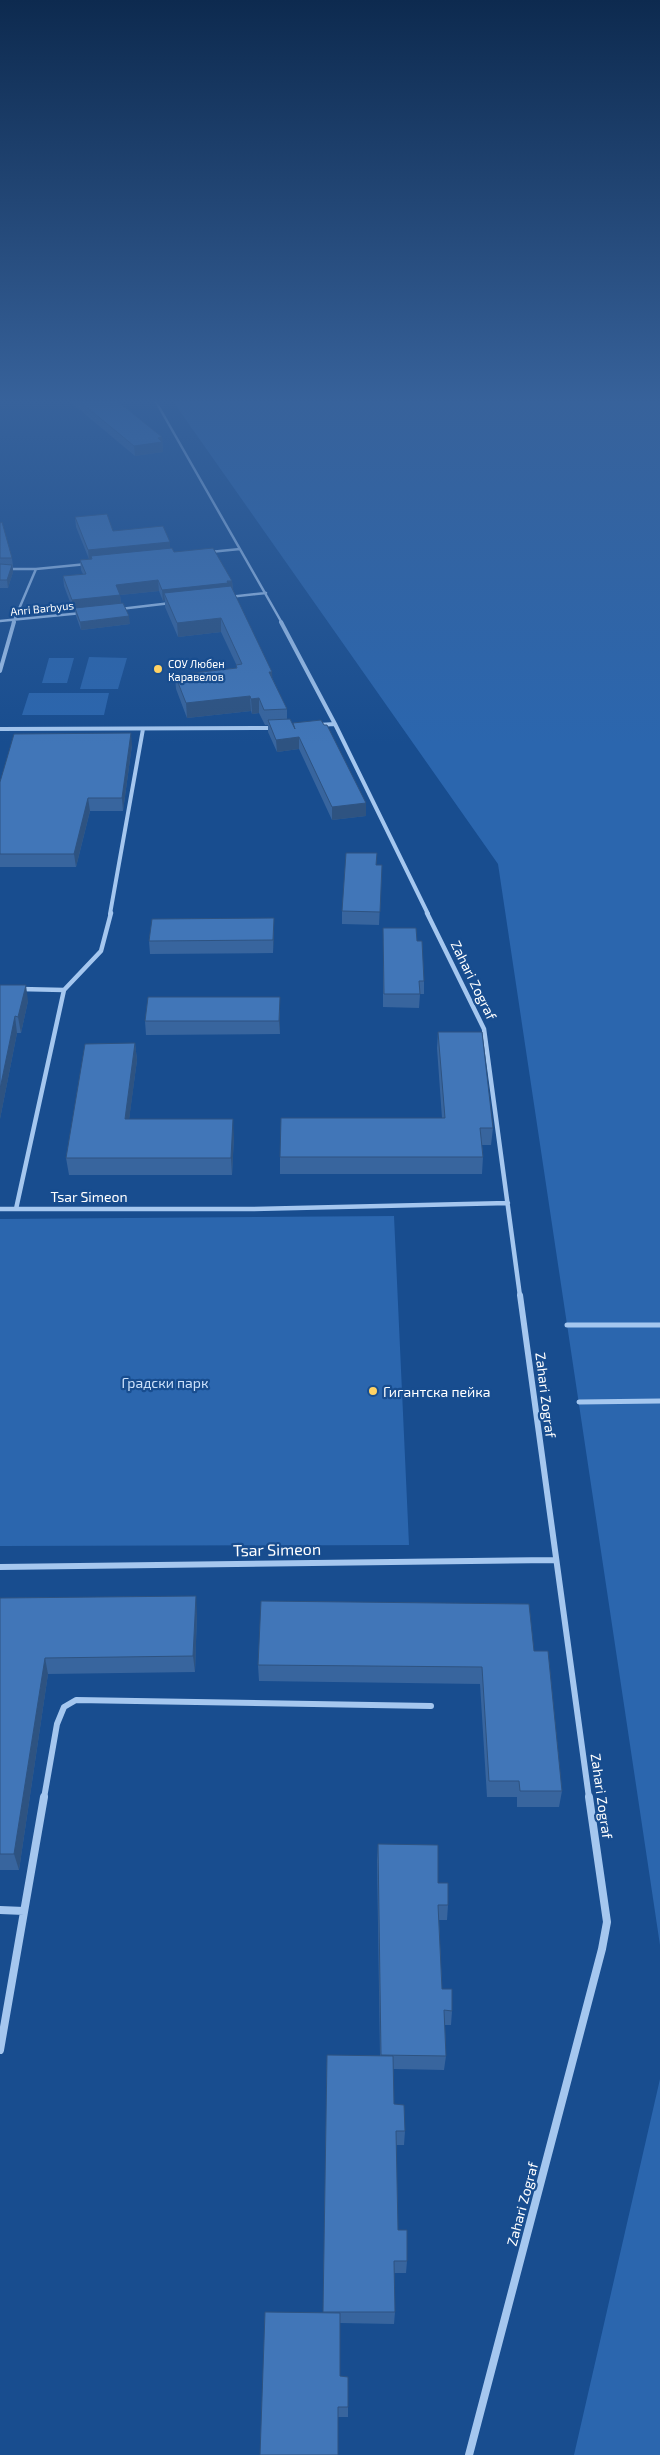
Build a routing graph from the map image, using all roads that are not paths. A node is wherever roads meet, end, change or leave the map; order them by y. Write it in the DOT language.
graph roads {
  1 [pos="220,515"];
  2 [pos="240,549"];
  3 [pos="201,553"];
  4 [pos="94,563"];
  5 [pos="0,569"];
  6 [pos="36,569"];
  7 [pos="266,594"];
  8 [pos="220,598"];
  9 [pos="180,602"];
  10 [pos="112,610"];
  11 [pos="83,613"];
  12 [pos="14,620"];
  13 [pos="0,622"];
  14 [pos="0,671"];
  15 [pos="335,724"];
  16 [pos="316,725"];
  17 [pos="278,728"];
  18 [pos="0,729"];
  19 [pos="143,729"];
  20 [pos="9,989"];
  21 [pos="64,990"];
  22 [pos="508,1203"];
  23 [pos="0,1209"];
  24 [pos="16,1209"];
  25 [pos="567,1325"];
  26 [pos="660,1325"];
  27 [pos="660,1401"];
  28 [pos="579,1402"];
  29 [pos="555,1560"];
  30 [pos="0,1567"];
  31 [pos="431,1706"];
  32 [pos="0,1910"];
  33 [pos="24,1911"];
  34 [pos="0,2050"];
  35 [pos="469,2455"];
  1 -- 2 [label="street, Zahari Zograf"];
  2 -- 3 [label="street"];
  2 -- 7 [label="street, Zahari Zograf"];
  4 -- 6 [label="street"];
  5 -- 6 [label="street"];
  6 -- 12 [label="street"];
  7 -- 8 [label="street"];
  7 -- 15 [label="street, Zahari Zograf"];
  9 -- 10 [label="street"];
  11 -- 12 [label="street, Anri Barbyus"];
  12 -- 13 [label="street, Anri Barbyus"];
  12 -- 14 [label="street"];
  15 -- 16 [label="street"];
  15 -- 22 [label="street, Zahari Zograf"];
  17 -- 19 [label="street"];
  18 -- 19 [label="street"];
  19 -- 21 [label="street"];
  20 -- 21 [label="street"];
  21 -- 24 [label="street"];
  22 -- 24 [label="street, Tsar Simeon"];
  22 -- 29 [label="street, Zahari Zograf"];
  23 -- 24 [label="street, Tsar Simeon"];
  25 -- 26 [label="street"];
  27 -- 28 [label="street"];
  29 -- 30 [label="street, Tsar Simeon"];
  29 -- 35 [label="street, Zahari Zograf"];
  31 -- 33 [label="street"];
  32 -- 33 [label="street"];
  33 -- 34 [label="street"];
}
